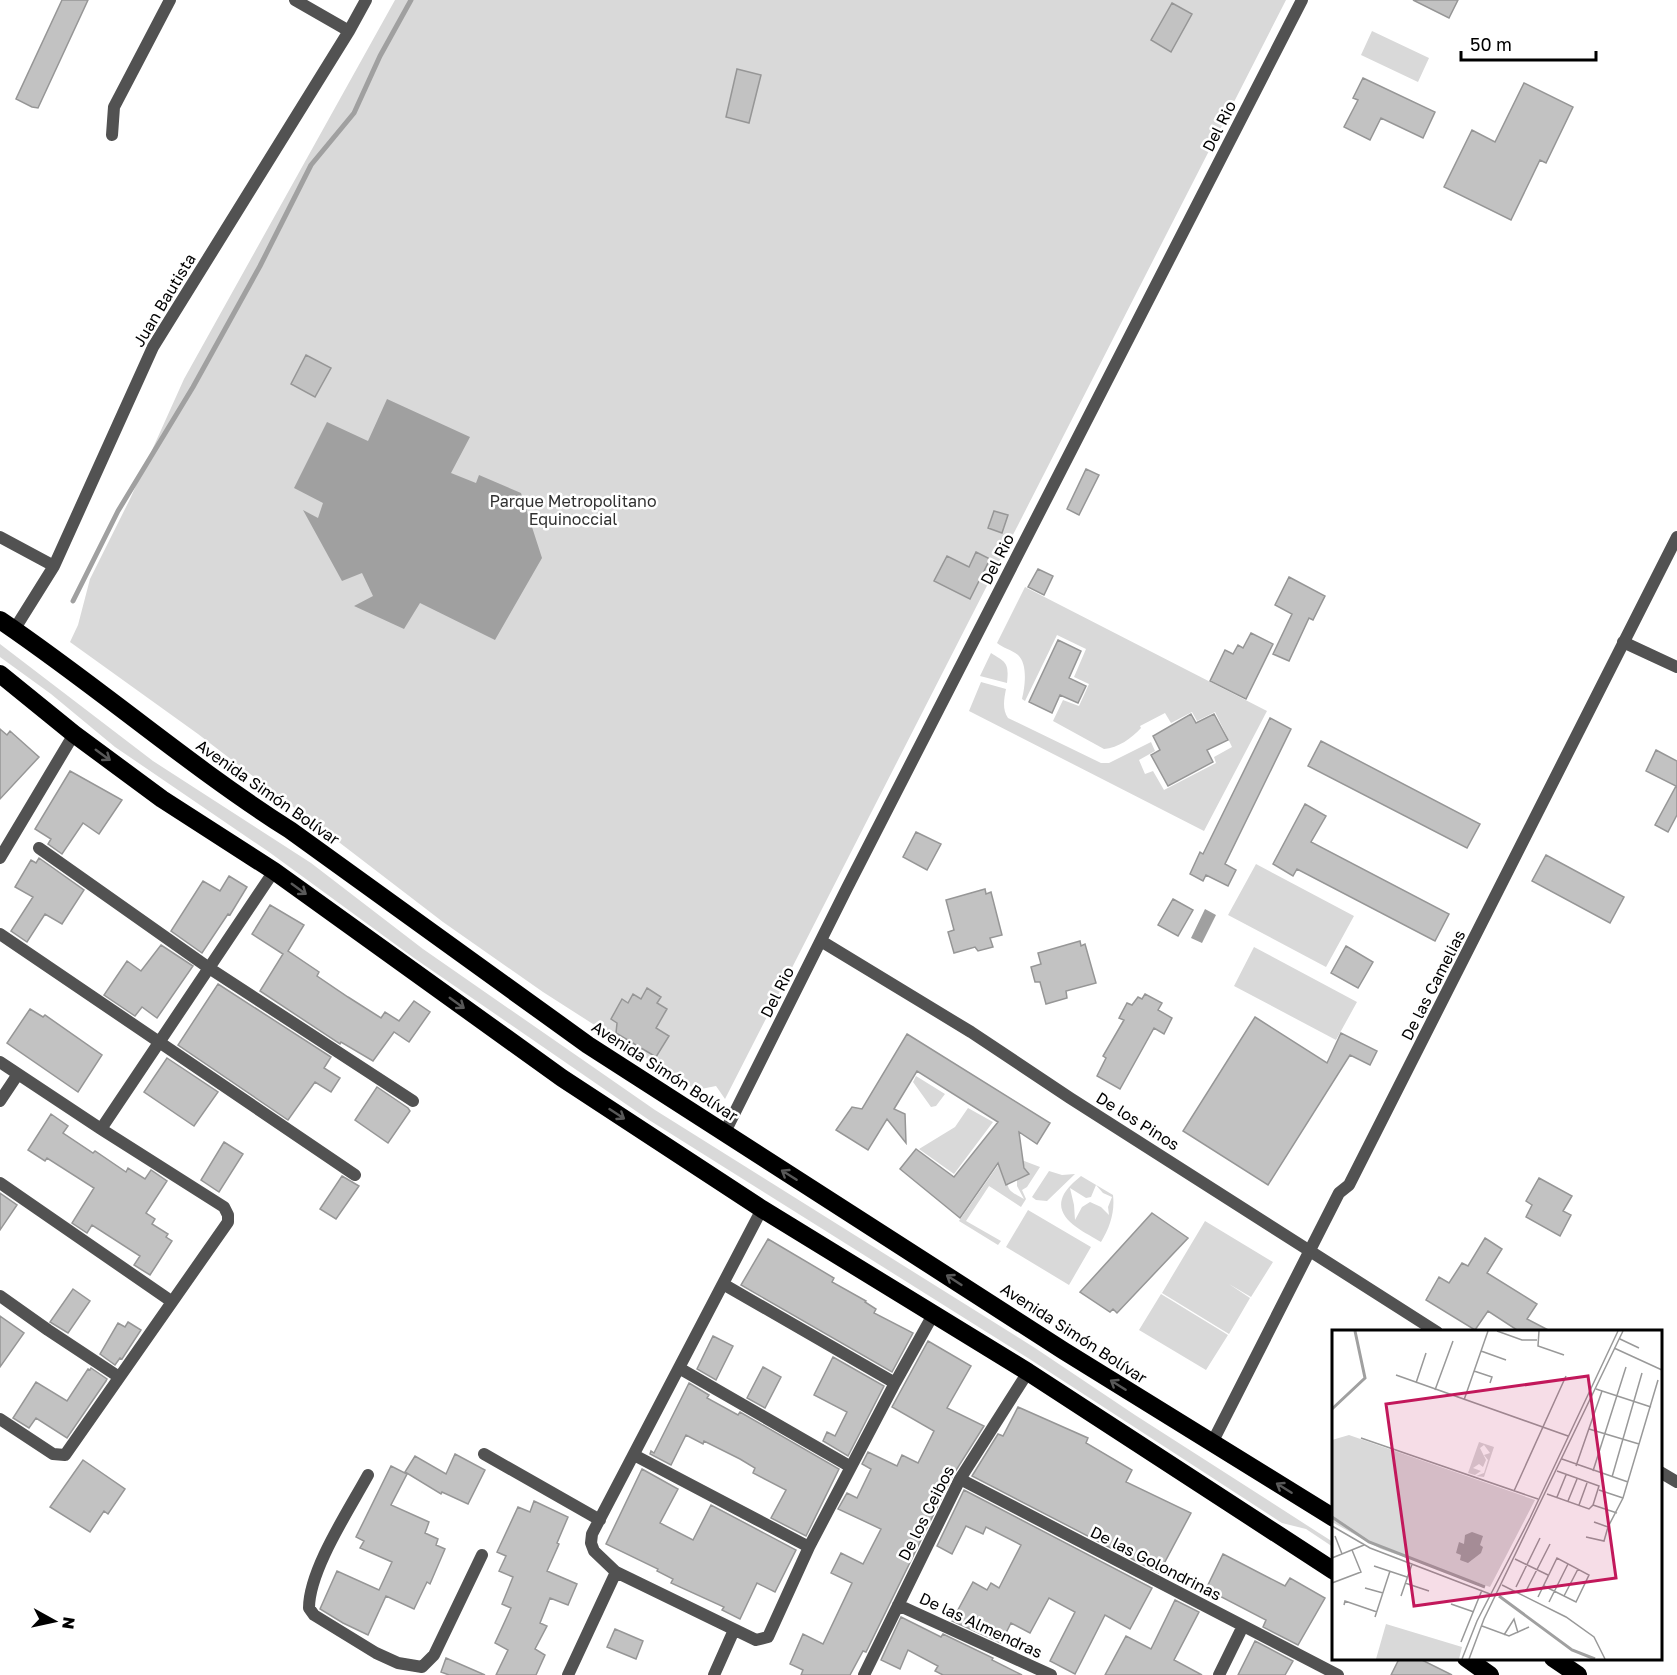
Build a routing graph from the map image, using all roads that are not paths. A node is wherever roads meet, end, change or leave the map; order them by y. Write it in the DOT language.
graph roads {
  1 [pos="170,0"];
  2 [pos="295,0"];
  3 [pos="366,0"];
  4 [pos="1302,0"];
  5 [pos="349,31"];
  6 [pos="112,135"];
  7 [pos="0,537"];
  8 [pos="1677,537"];
  9 [pos="54,566"];
  10 [pos="7,625"];
  11 [pos="1623,642"];
  12 [pos="1677,667"];
  13 [pos="0,674"];
  14 [pos="74,734"];
  15 [pos="39,848"];
  16 [pos="0,858"];
  17 [pos="274,871"];
  18 [pos="0,934"];
  19 [pos="821,941"];
  20 [pos="209,968"];
  21 [pos="160,1041"];
  22 [pos="0,1062"];
  23 [pos="18,1074"];
  24 [pos="0,1101"];
  25 [pos="412,1101"];
  26 [pos="101,1129"];
  27 [pos="724,1134"];
  28 [pos="355,1175"];
  29 [pos="0,1183"];
  30 [pos="762,1209"];
  31 [pos="1309,1250"];
  32 [pos="723,1284"];
  33 [pos="0,1296"];
  34 [pos="171,1301"];
  35 [pos="934,1313"];
  36 [pos="1434,1330"];
  37 [pos="679,1368"];
  38 [pos="1028,1372"];
  39 [pos="119,1377"];
  40 [pos="895,1383"];
  41 [pos="0,1419"];
  42 [pos="1212,1443"];
  43 [pos="484,1454"];
  44 [pos="634,1455"];
  45 [pos="851,1467"];
  46 [pos="1662,1473"];
  47 [pos="368,1475"];
  48 [pos="960,1479"];
  49 [pos="1677,1482"];
  50 [pos="1332,1517"];
  51 [pos="600,1520"];
  52 [pos="809,1547"];
  53 [pos="482,1555"];
  54 [pos="1332,1570"];
  55 [pos="616,1572"];
  56 [pos="898,1605"];
  57 [pos="1243,1626"];
  58 [pos="734,1630"];
  59 [pos="1468,1660"];
  60 [pos="1555,1660"];
  61 [pos="422,1666"];
  62 [pos="433,1675"];
  63 [pos="568,1675"];
  64 [pos="714,1675"];
  65 [pos="864,1675"];
  66 [pos="1051,1675"];
  67 [pos="1219,1675"];
  68 [pos="1338,1675"];
  69 [pos="1490,1675"];
  70 [pos="1578,1675"];
  1 -- 6 [label="street"];
  2 -- 5 [label="street"];
  3 -- 5 [label="street, Juan Bautista"];
  4 -- 19 [label="street, Del Rio"];
  5 -- 9 [label="street, Juan Bautista"];
  7 -- 9 [label="street"];
  8 -- 11 [label="street, De las Camelias"];
  9 -- 10 [label="street, Juan Bautista"];
  10 -- 27 [label="highway, Avenida Simón Bolívar"];
  11 -- 12 [label="street"];
  11 -- 31 [label="street, De las Camelias"];
  13 -- 14 [label="highway"];
  14 -- 16 [label="street"];
  14 -- 17 [label="highway, one-way"];
  15 -- 20 [label="street"];
  17 -- 20 [label="street"];
  17 -- 30 [label="highway, one-way"];
  18 -- 21 [label="street"];
  19 -- 27 [label="street, Del Rio"];
  19 -- 31 [label="street, De los Pinos"];
  20 -- 21 [label="street"];
  20 -- 25 [label="street"];
  21 -- 26 [label="street"];
  21 -- 28 [label="street"];
  22 -- 23 [label="street"];
  23 -- 24 [label="street"];
  23 -- 26 [label="street"];
  26 -- 34 [label="street"];
  42 -- 27 [label="highway, Avenida Simón Bolívar, one-way"];
  29 -- 34 [label="street"];
  30 -- 32 [label="street"];
  30 -- 35 [label="highway"];
  31 -- 36 [label="street, De los Pinos"];
  31 -- 42 [label="street, De las Camelias"];
  32 -- 37 [label="street"];
  32 -- 40 [label="street"];
  33 -- 39 [label="street"];
  34 -- 39 [label="street"];
  35 -- 38 [label="highway"];
  35 -- 40 [label="street"];
  37 -- 44 [label="street"];
  37 -- 45 [label="street"];
  38 -- 48 [label="street, De los Ceibos"];
  38 -- 54 [label="highway"];
  39 -- 41 [label="street"];
  40 -- 45 [label="street"];
  50 -- 42 [label="highway, Avenida Simón Bolívar, one-way"];
  43 -- 51 [label="street"];
  44 -- 51 [label="street"];
  44 -- 52 [label="street"];
  45 -- 52 [label="street"];
  46 -- 49 [label="street"];
  47 -- 61 [label="street"];
  48 -- 56 [label="street, De los Ceibos"];
  48 -- 57 [label="street, De las Golondrinas"];
  51 -- 55 [label="street"];
  52 -- 58 [label="street"];
  53 -- 61 [label="street"];
  55 -- 58 [label="street"];
  55 -- 63 [label="street"];
  56 -- 65 [label="street, De los Ceibos"];
  56 -- 66 [label="street, De las Almendras"];
  57 -- 67 [label="street"];
  57 -- 68 [label="street, De las Golondrinas"];
  58 -- 64 [label="street"];
  59 -- 69 [label="highway"];
  60 -- 70 [label="highway"];
  61 -- 62 [label="street"];
}
